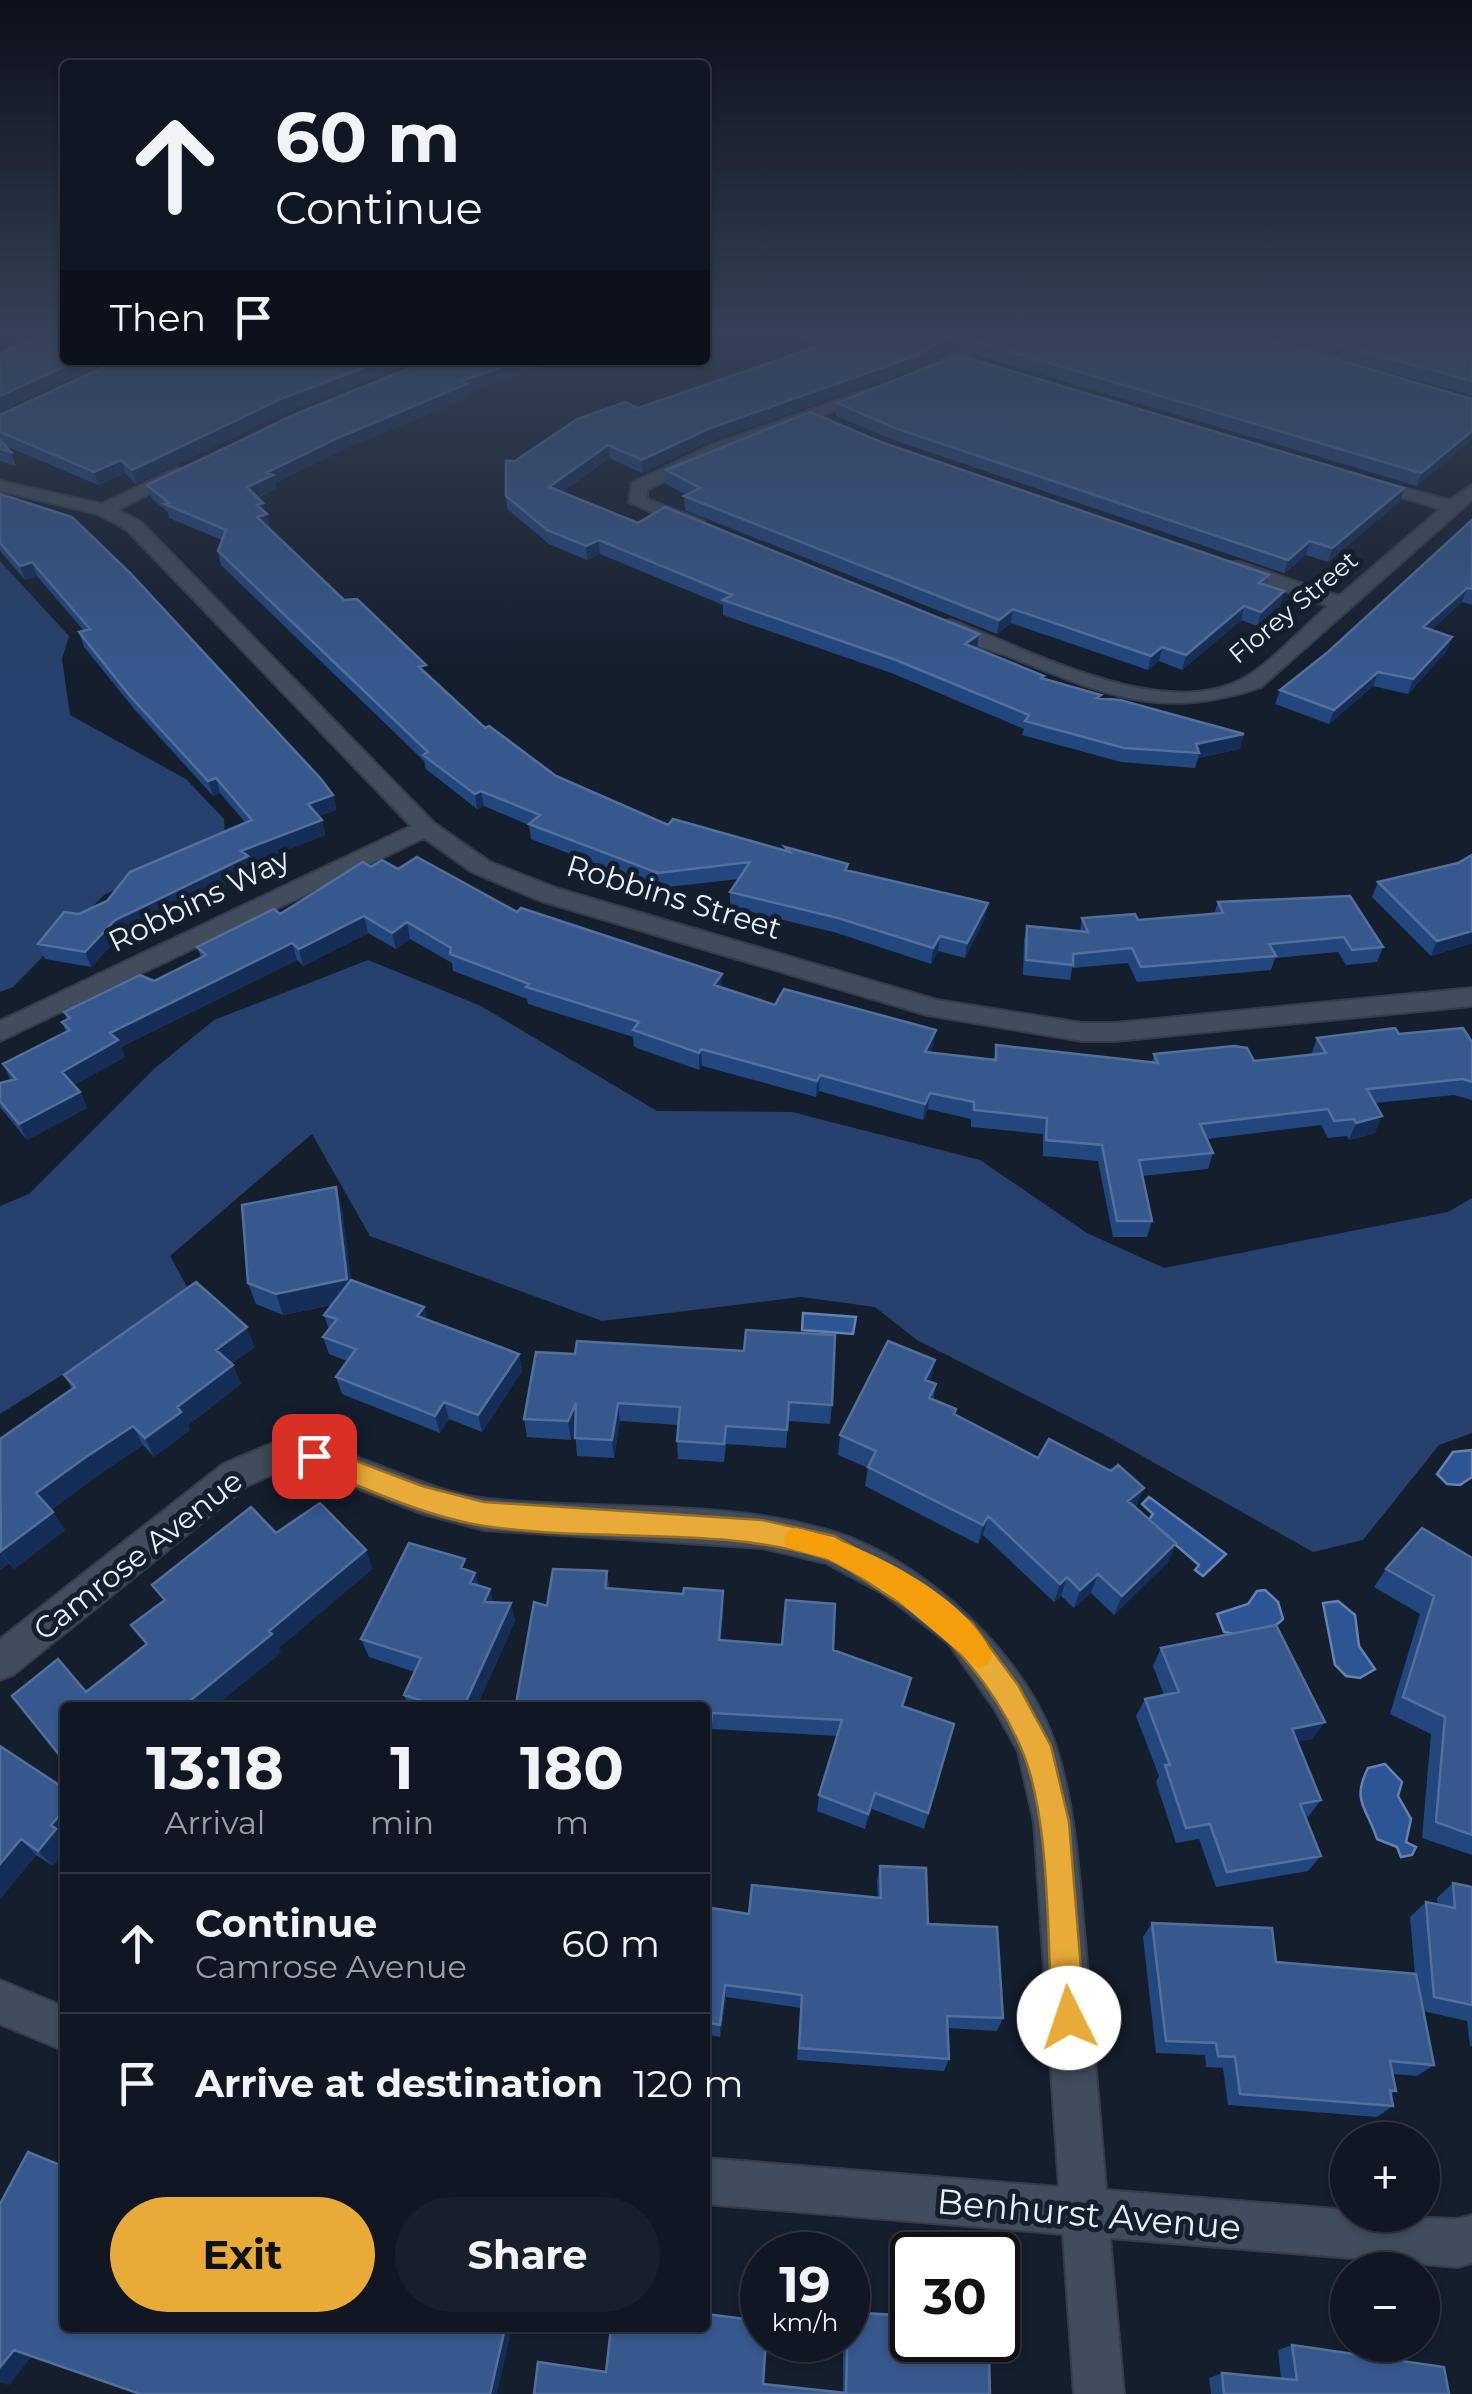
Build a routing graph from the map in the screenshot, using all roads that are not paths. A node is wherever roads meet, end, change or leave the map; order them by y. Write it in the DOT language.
graph roads {
  1 [pos="737,442"];
  2 [pos="194,466"];
  3 [pos="1342,474"];
  4 [pos="0,486"];
  5 [pos="1472,490"];
  6 [pos="1453,506"];
  7 [pos="104,510"];
  8 [pos="710,530"];
  9 [pos="1215,560"];
  10 [pos="1342,604"];
  11 [pos="926,617"];
  12 [pos="426,828"];
  13 [pos="1472,997"];
  14 [pos="0,1032"];
  15 [pos="0,1662"];
  16 [pos="0,2002"];
  17 [pos="60,2027"];
  18 [pos="710,2181"];
  19 [pos="1084,2214"];
  20 [pos="1472,2239"];
  21 [pos="1098,2394"];
  1 -- 8 [label="street"];
  2 -- 7 [label="street"];
  3 -- 6 [label="street"];
  4 -- 7 [label="street, Robbins Street"];
  5 -- 6 [label="street, Florey Street"];
  6 -- 10 [label="street, Florey Street"];
  7 -- 12 [label="street, Robbins Street"];
  9 -- 10 [label="street"];
  10 -- 11 [label="street, Florey Street"];
  12 -- 13 [label="street, Robbins Street"];
  12 -- 14 [label="street, Robbins Way"];
  15 -- 19 [label="street, Camrose Avenue"];
  16 -- 17 [label="street"];
  18 -- 19 [label="street, Benhurst Avenue"];
  19 -- 20 [label="street, Benhurst Avenue"];
  19 -- 21 [label="street, Camrose Avenue"];
}
